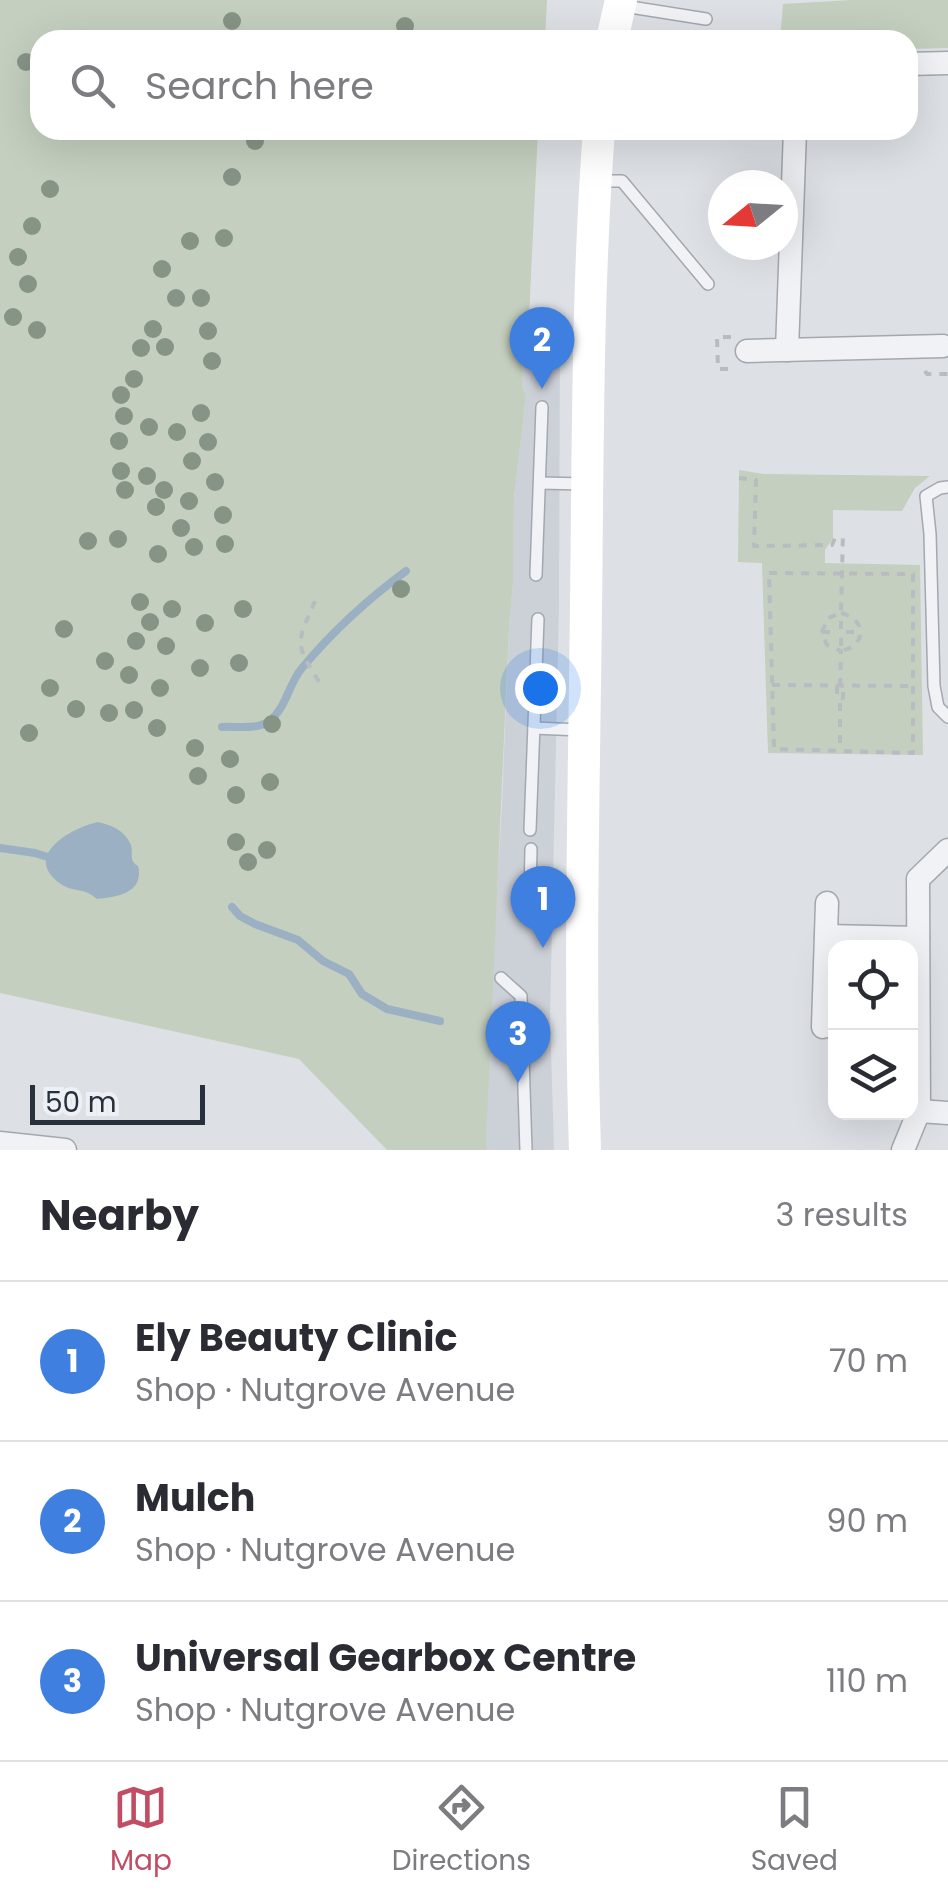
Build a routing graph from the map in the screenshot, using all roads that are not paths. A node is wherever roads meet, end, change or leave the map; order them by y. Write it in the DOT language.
graph roads {
  1 [pos="620,3"];
  2 [pos="706,19"];
  3 [pos="614,30"];
  4 [pos="948,63"];
  5 [pos="918,64"];
  6 [pos="598,140"];
  7 [pos="795,140"];
  8 [pos="596,181"];
  9 [pos="708,284"];
  10 [pos="943,346"];
  11 [pos="787,350"];
  12 [pos="746,351"];
  13 [pos="542,407"];
  14 [pos="540,482"];
  15 [pos="588,484"];
  16 [pos="948,488"];
  17 [pos="536,575"];
  18 [pos="538,618"];
  19 [pos="948,717"];
  20 [pos="534,728"];
  21 [pos="585,730"];
  22 [pos="530,830"];
  23 [pos="531,849"];
  24 [pos="948,850"];
  25 [pos="583,896"];
  26 [pos="826,903"];
  27 [pos="826,936"];
  28 [pos="918,938"];
  29 [pos="501,978"];
  30 [pos="823,1027"];
  31 [pos="919,1111"];
  32 [pos="948,1112"];
  33 [pos="0,1142"];
  34 [pos="65,1150"];
  35 [pos="526,1150"];
  36 [pos="585,1150"];
  37 [pos="903,1150"];
  1 -- 2 [label="lane"];
  1 -- 3 [label="main road"];
  4 -- 5 [label="street"];
  6 -- 8 [label="main road"];
  7 -- 11 [label="street"];
  8 -- 9 [label="lane"];
  8 -- 15 [label="main road"];
  10 -- 11 [label="street"];
  11 -- 12 [label="street"];
  13 -- 14 [label="lane"];
  14 -- 15 [label="lane"];
  14 -- 17 [label="lane"];
  15 -- 21 [label="main road"];
  16 -- 19 [label="lane"];
  18 -- 20 [label="lane"];
  20 -- 21 [label="lane"];
  20 -- 22 [label="lane"];
  21 -- 25 [label="main road"];
  23 -- 25 [label="lane"];
  24 -- 28 [label="street"];
  25 -- 36 [label="main road"];
  26 -- 27 [label="street"];
  27 -- 28 [label="street"];
  27 -- 30 [label="street"];
  28 -- 31 [label="street"];
  29 -- 35 [label="lane"];
  31 -- 32 [label="street"];
  31 -- 37 [label="street"];
  33 -- 34 [label="street"];
}
